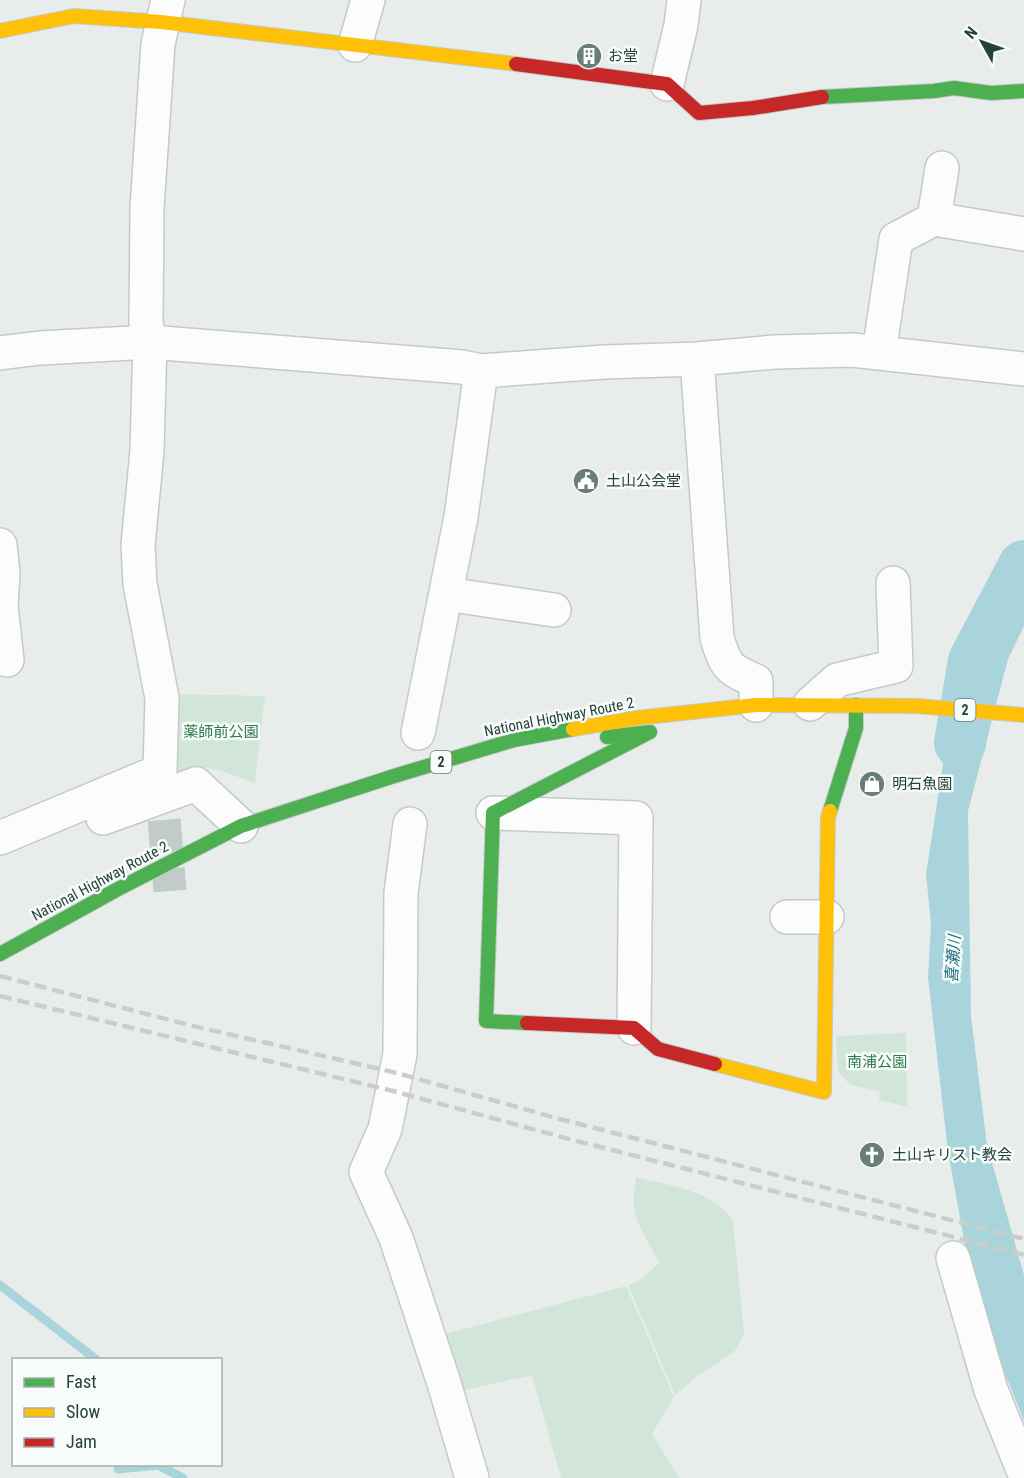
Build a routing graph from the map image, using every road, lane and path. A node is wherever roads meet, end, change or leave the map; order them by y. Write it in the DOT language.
graph roads {
  1 [pos="368,0"];
  2 [pos="684,0"];
  3 [pos="164,11"];
  4 [pos="0,31"];
  5 [pos="355,45"];
  6 [pos="667,84"];
  7 [pos="1024,91"];
  8 [pos="942,168"];
  9 [pos="934,219"];
  10 [pos="1024,234"];
  11 [pos="150,342"];
  12 [pos="0,353"];
  13 [pos="879,353"];
  14 [pos="697,359"];
  15 [pos="1024,369"];
  16 [pos="481,371"];
  17 [pos="1,555"];
  18 [pos="893,583"];
  19 [pos="446,594"];
  20 [pos="554,610"];
  21 [pos="7,660"];
  22 [pos="810,704"];
  23 [pos="756,705"];
  24 [pos="856,705"];
  25 [pos="1019,715"];
  26 [pos="418,733"];
  27 [pos="478,750"];
  28 [pos="493,813"];
  29 [pos="410,825"];
  30 [pos="241,826"];
  31 [pos="0,838"];
  32 [pos="0,855"];
  33 [pos="787,918"];
  34 [pos="827,918"];
  35 [pos="0,954"];
  36 [pos="634,1028"];
  37 [pos="953,1258"];
  38 [pos="1024,1472"];
  39 [pos="472,1478"];
  1 -- 5 [label="street"];
  2 -- 6 [label="street"];
  3 -- 4 [label="main road"];
  3 -- 5 [label="main road"];
  3 -- 11 [label="street"];
  5 -- 6 [label="main road"];
  6 -- 7 [label="main road"];
  8 -- 9 [label="street"];
  9 -- 10 [label="street"];
  9 -- 13 [label="street"];
  11 -- 12 [label="street"];
  11 -- 16 [label="street"];
  11 -- 31 [label="street"];
  13 -- 14 [label="street"];
  13 -- 15 [label="street"];
  14 -- 16 [label="street"];
  14 -- 23 [label="street"];
  16 -- 19 [label="street"];
  17 -- 21 [label="street"];
  18 -- 22 [label="street"];
  19 -- 20 [label="street"];
  19 -- 26 [label="street"];
  22 -- 23 [label="main road, National Highway Route 2 / 2"];
  22 -- 24 [label="main road, National Highway Route 2 / 2"];
  23 -- 27 [label="main road, National Highway Route 2 / 2"];
  24 -- 25 [label="main road, National Highway Route 2 / 2"];
  24 -- 34 [label="main road"];
  27 -- 28 [label="main road"];
  27 -- 30 [label="main road, National Highway Route 2 / 2"];
  28 -- 36 [label="street"];
  28 -- 36 [label="main road"];
  29 -- 39 [label="street"];
  30 -- 32 [label="street"];
  30 -- 35 [label="main road, National Highway Route 2 / 2"];
  33 -- 34 [label="street"];
  34 -- 36 [label="main road"];
  37 -- 38 [label="street"];
}
